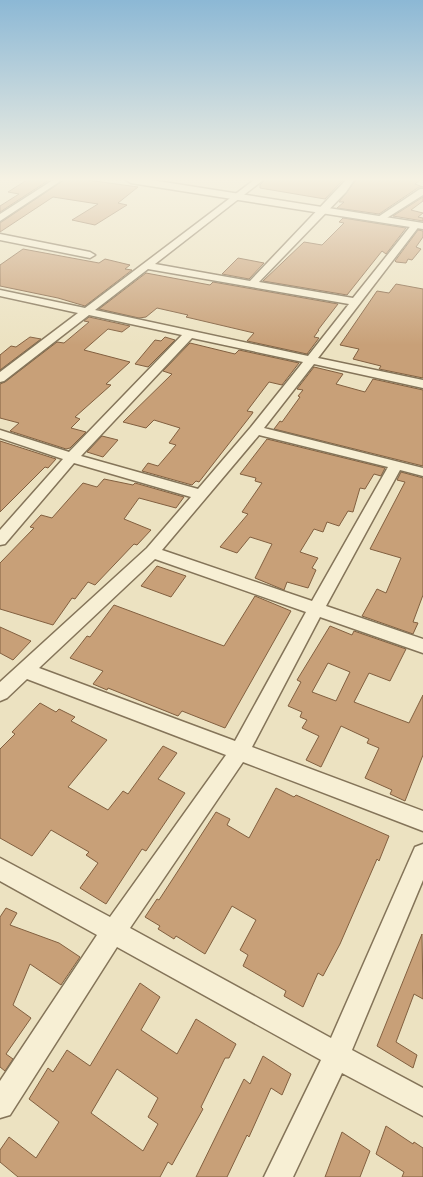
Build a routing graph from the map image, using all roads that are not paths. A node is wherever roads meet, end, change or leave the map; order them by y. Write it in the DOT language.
graph roads {
  1 [pos="187,235"];
  2 [pos="298,235"];
  3 [pos="412,235"];
  4 [pos="0,237"];
  5 [pos="90,255"];
  6 [pos="147,266"];
  7 [pos="252,284"];
  8 [pos="3,296"];
  9 [pos="356,302"];
  10 [pos="85,313"];
  11 [pos="189,334"];
  12 [pos="311,360"];
  13 [pos="0,378"];
  14 [pos="423,384"];
  15 [pos="256,430"];
  16 [pos="0,434"];
  17 [pos="71,458"];
  18 [pos="396,465"];
  19 [pos="423,472"];
  20 [pos="202,495"];
  21 [pos="0,540"];
  22 [pos="152,552"];
  23 [pos="316,609"];
  24 [pos="423,646"];
  25 [pos="24,670"];
  26 [pos="0,694"];
  27 [pos="239,752"];
  28 [pos="423,821"];
  29 [pos="423,854"];
  30 [pos="0,869"];
  31 [pos="113,932"];
  32 [pos="337,1055"];
  33 [pos="423,1103"];
  34 [pos="0,1105"];
  35 [pos="278,1177"];
  1 -- 6 [label="street"];
  2 -- 7 [label="street"];
  3 -- 9 [label="street"];
  4 -- 5 [label="street"];
  6 -- 7 [label="street"];
  6 -- 10 [label="street"];
  7 -- 9 [label="street"];
  8 -- 10 [label="street"];
  9 -- 12 [label="street"];
  10 -- 11 [label="street"];
  10 -- 13 [label="street"];
  11 -- 12 [label="street"];
  11 -- 17 [label="street"];
  12 -- 14 [label="street"];
  12 -- 15 [label="street"];
  15 -- 18 [label="street"];
  15 -- 20 [label="street"];
  16 -- 17 [label="street"];
  17 -- 20 [label="street"];
  17 -- 21 [label="street"];
  18 -- 19 [label="street"];
  18 -- 23 [label="street"];
  20 -- 22 [label="street"];
  22 -- 23 [label="street"];
  22 -- 25 [label="street"];
  23 -- 24 [label="street"];
  23 -- 27 [label="street"];
  25 -- 26 [label="street"];
  25 -- 27 [label="street"];
  27 -- 28 [label="street"];
  27 -- 31 [label="street"];
  29 -- 32 [label="street"];
  30 -- 31 [label="street"];
  31 -- 32 [label="street"];
  31 -- 34 [label="street"];
  32 -- 33 [label="street"];
  32 -- 35 [label="street"];
}
